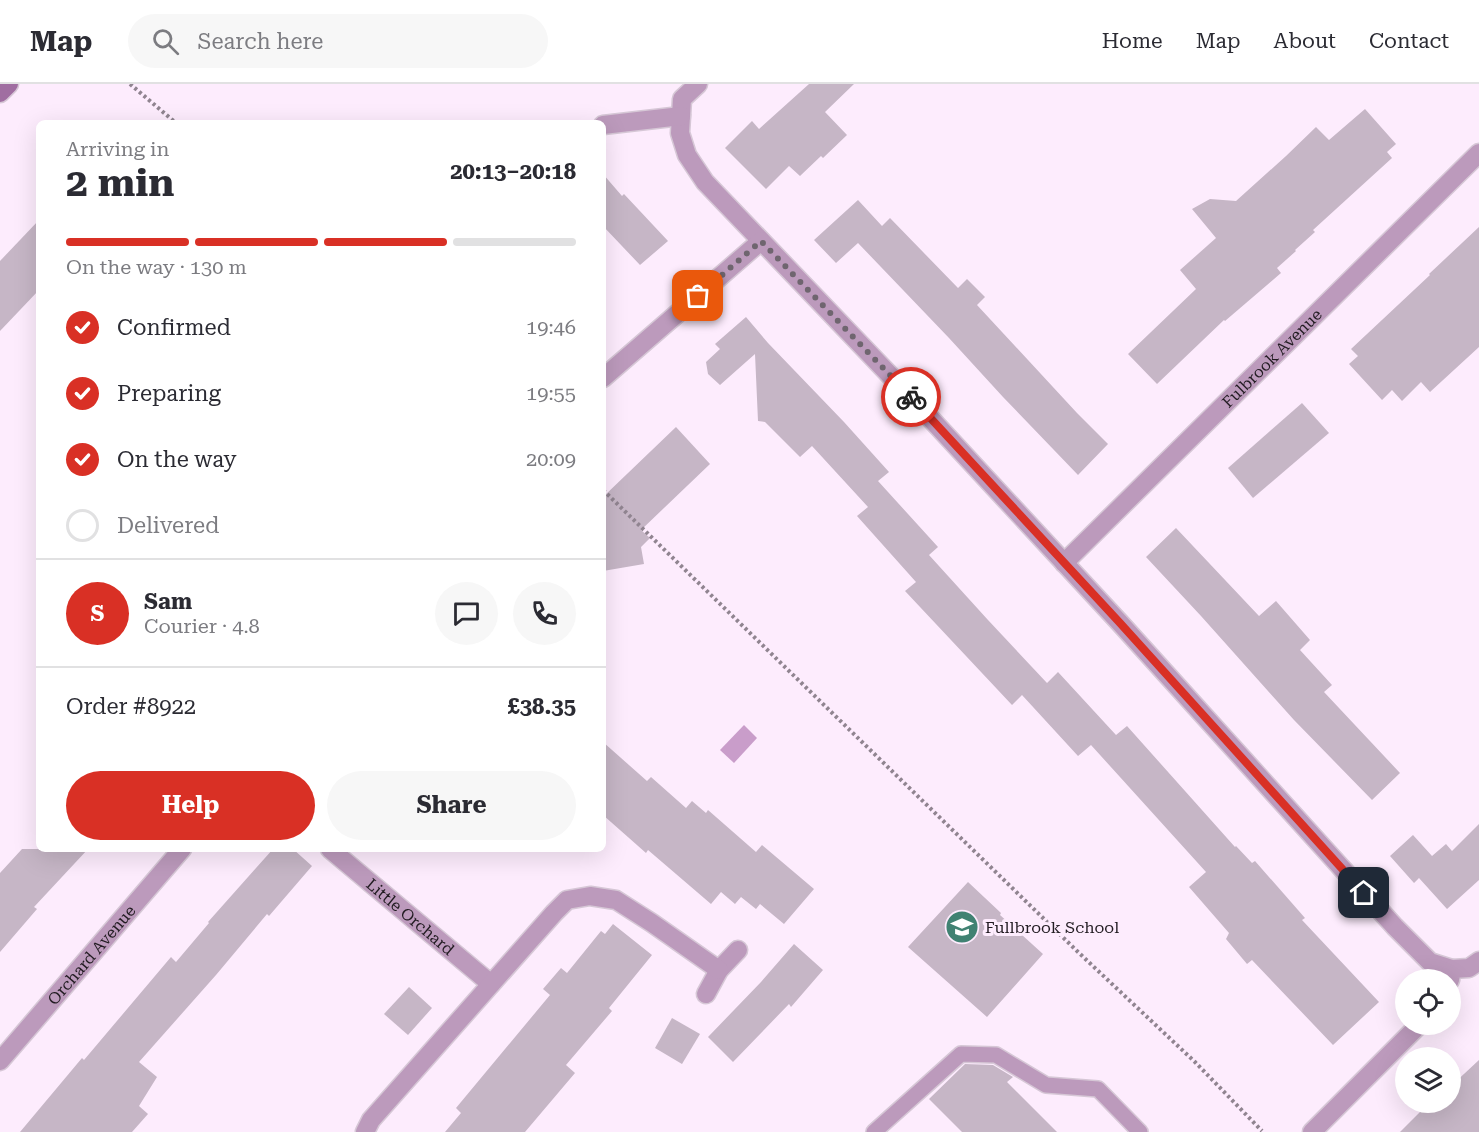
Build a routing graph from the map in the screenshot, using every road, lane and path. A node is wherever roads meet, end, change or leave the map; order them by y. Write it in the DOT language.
graph roads {
  1 [pos="9,84"];
  2 [pos="130,84"];
  3 [pos="698,84"];
  4 [pos="0,93"];
  5 [pos="172,120"];
  6 [pos="606,125"];
  7 [pos="680,125"];
  8 [pos="1479,153"];
  9 [pos="761,241"];
  10 [pos="606,375"];
  11 [pos="606,493"];
  12 [pos="1064,563"];
  13 [pos="179,852"];
  14 [pos="334,852"];
  15 [pos="738,950"];
  16 [pos="1479,961"];
  17 [pos="1442,969"];
  18 [pos="719,970"];
  19 [pos="1461,971"];
  20 [pos="491,984"];
  21 [pos="706,994"];
  22 [pos="1409,1035"];
  23 [pos="0,1061"];
  24 [pos="1262,1131"];
  25 [pos="365,1132"];
  26 [pos="874,1132"];
  27 [pos="1140,1132"];
  28 [pos="1312,1132"];
  1 -- 4 [label="main road"];
  2 -- 5 [label="path"];
  3 -- 7 [label="street"];
  6 -- 7 [label="street"];
  7 -- 9 [label="street"];
  8 -- 12 [label="street, Fulbrook Avenue"];
  9 -- 10 [label="street"];
  9 -- 12 [label="street"];
  11 -- 24 [label="path"];
  12 -- 17 [label="street"];
  13 -- 23 [label="street, Orchard Avenue"];
  14 -- 20 [label="street, Little Orchard"];
  15 -- 18 [label="street"];
  16 -- 19 [label="street"];
  18 -- 20 [label="street"];
  18 -- 21 [label="street"];
  20 -- 25 [label="street"];
  22 -- 28 [label="street"];
  26 -- 27 [label="lane"];
}
